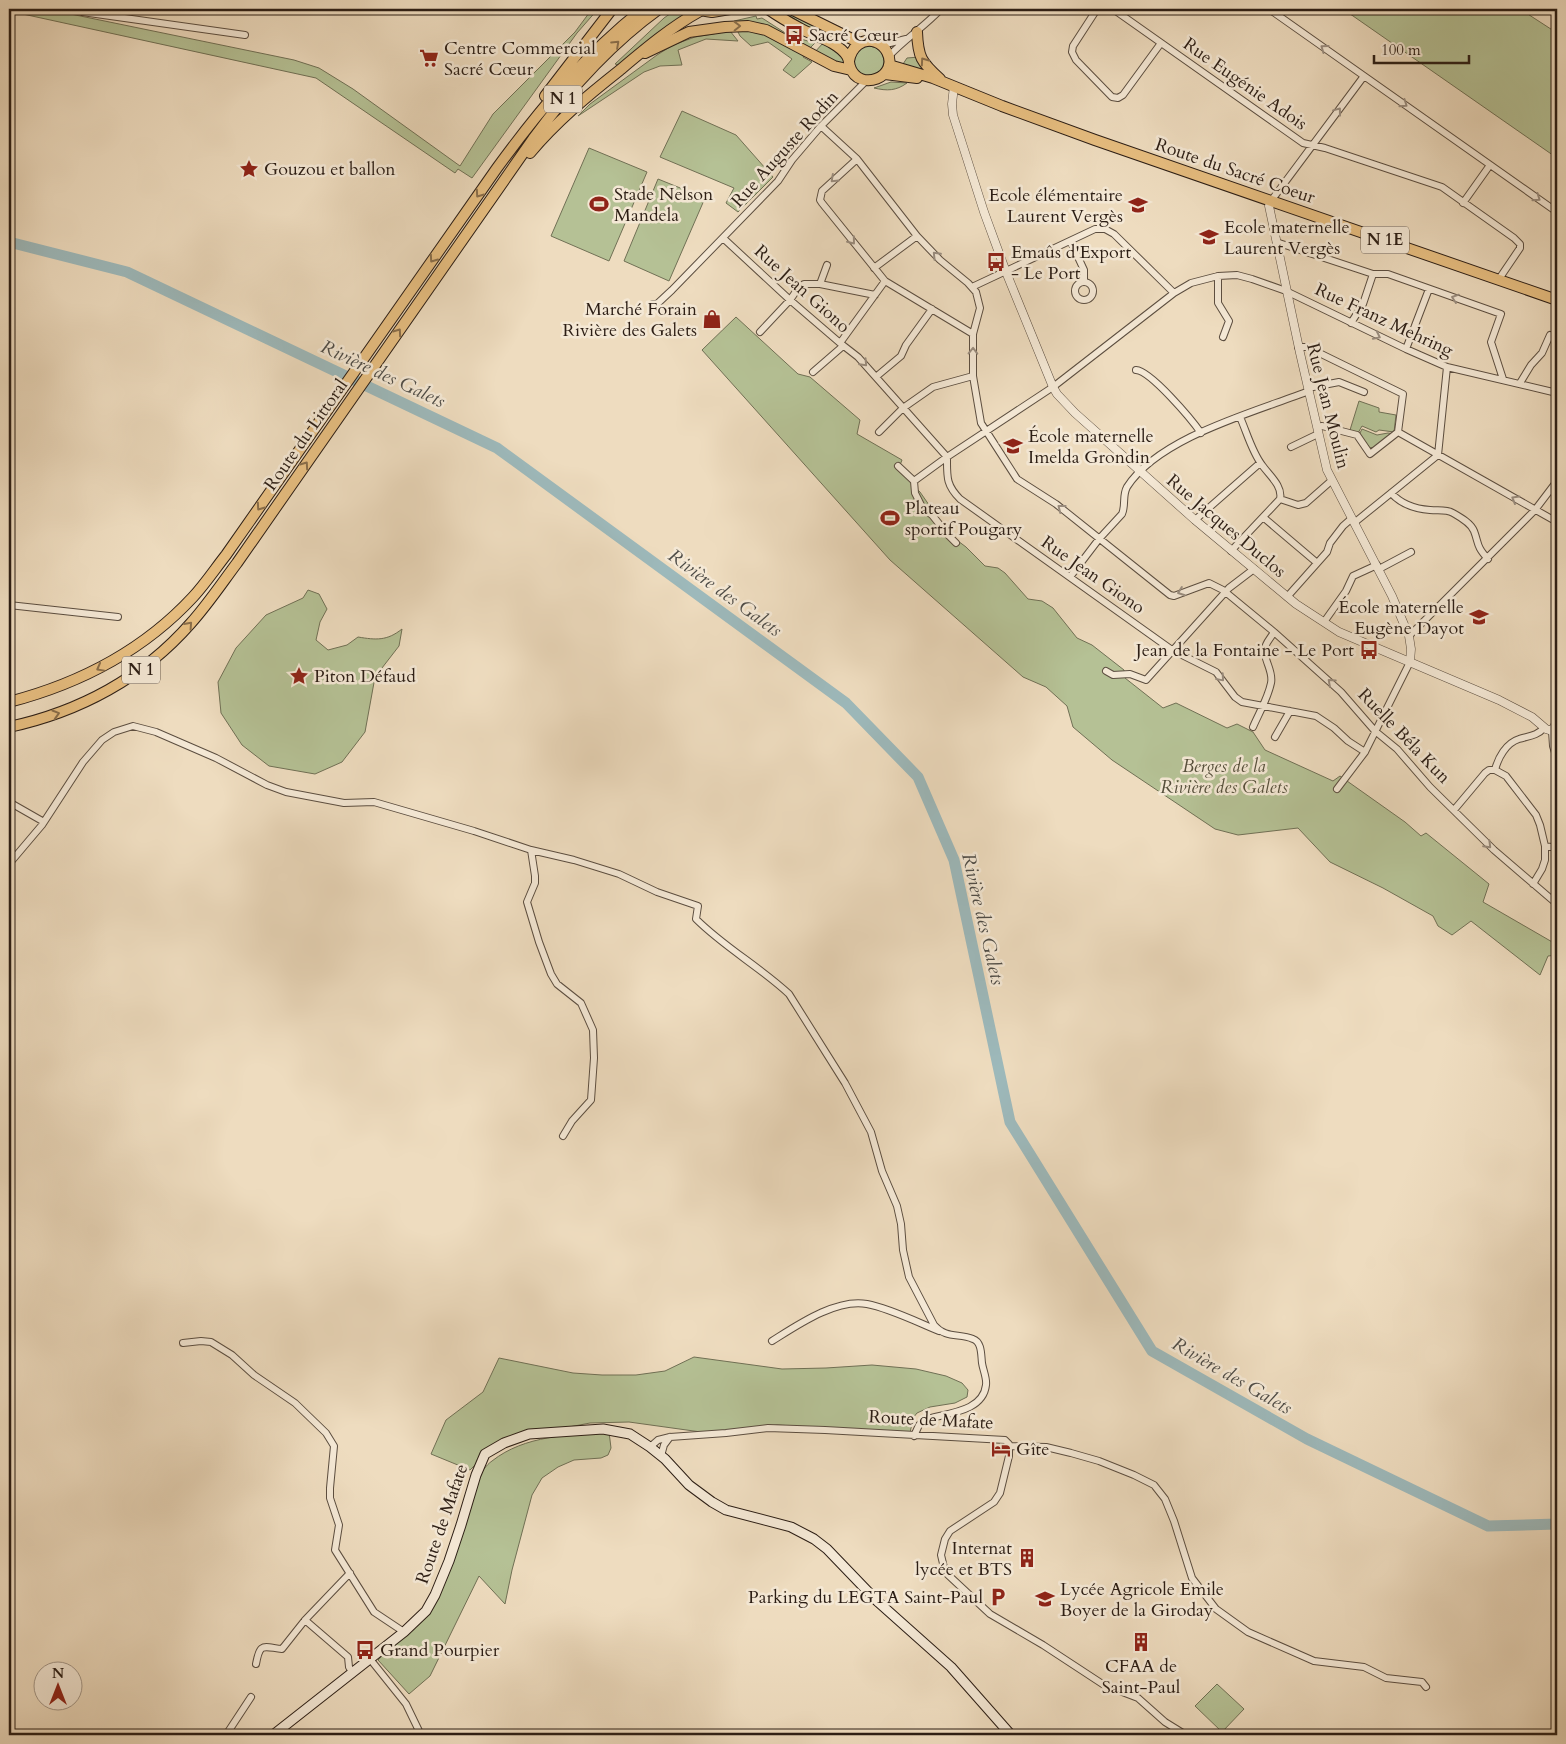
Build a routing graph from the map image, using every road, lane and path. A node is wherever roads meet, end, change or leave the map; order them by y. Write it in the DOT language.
graph roads {
  1 [pos="72,9"];
  2 [pos="612,9"];
  3 [pos="643,9"];
  4 [pos="659,9"];
  5 [pos="730,9"];
  6 [pos="768,9"];
  7 [pos="792,9"];
  8 [pos="941,9"];
  9 [pos="1097,9"];
  10 [pos="1114,9"];
  11 [pos="1269,9"];
  12 [pos="697,10"];
  13 [pos="917,32"];
  14 [pos="245,34"];
  15 [pos="907,39"];
  16 [pos="860,43"];
  17 [pos="1161,43"];
  18 [pos="882,45"];
  19 [pos="634,58"];
  20 [pos="888,65"];
  21 [pos="856,72"];
  22 [pos="1364,76"];
  23 [pos="949,85"];
  24 [pos="821,126"];
  25 [pos="1312,146"];
  26 [pos="856,159"];
  27 [pos="1490,165"];
  28 [pos="497,168"];
  29 [pos="1271,201"];
  30 [pos="1462,203"];
  31 [pos="487,204"];
  32 [pos="1557,212"];
  33 [pos="917,236"];
  34 [pos="723,238"];
  35 [pos="1071,242"];
  36 [pos="1276,242"];
  37 [pos="827,265"];
  38 [pos="874,268"];
  39 [pos="1006,272"];
  40 [pos="1373,274"];
  41 [pos="1218,276"];
  42 [pos="1500,279"];
  43 [pos="885,281"];
  44 [pos="1084,282"];
  45 [pos="820,284"];
  46 [pos="972,287"];
  47 [pos="1429,289"];
  48 [pos="1286,291"];
  49 [pos="1174,293"];
  50 [pos="875,295"];
  51 [pos="790,300"];
  52 [pos="1557,300"];
  53 [pos="653,304"];
  54 [pos="932,309"];
  55 [pos="1351,323"];
  56 [pos="760,332"];
  57 [pos="973,334"];
  58 [pos="1550,334"];
  59 [pos="1223,337"];
  60 [pos="842,344"];
  61 [pos="1298,346"];
  62 [pos="1406,350"];
  63 [pos="1447,367"];
  64 [pos="1136,370"];
  65 [pos="813,372"];
  66 [pos="877,376"];
  67 [pos="972,376"];
  68 [pos="1503,379"];
  69 [pos="1520,383"];
  70 [pos="1053,387"];
  71 [pos="1309,390"];
  72 [pos="1364,392"];
  73 [pos="1557,393"];
  74 [pos="903,408"];
  75 [pos="1240,417"];
  76 [pos="1317,430"];
  77 [pos="879,432"];
  78 [pos="986,432"];
  79 [pos="1398,432"];
  80 [pos="1200,433"];
  81 [pos="1291,447"];
  82 [pos="1438,455"];
  83 [pos="947,457"];
  84 [pos="1260,463"];
  85 [pos="898,466"];
  86 [pos="1141,472"];
  87 [pos="914,481"];
  88 [pos="1331,481"];
  89 [pos="1557,481"];
  90 [pos="1391,493"];
  91 [pos="1280,499"];
  92 [pos="1535,510"];
  93 [pos="1263,517"];
  94 [pos="1195,520"];
  95 [pos="1353,521"];
  96 [pos="1557,522"];
  97 [pos="1099,538"];
  98 [pos="956,543"];
  99 [pos="1231,551"];
  100 [pos="1411,552"];
  101 [pos="1488,558"];
  102 [pos="1316,562"];
  103 [pos="1378,567"];
  104 [pos="1254,569"];
  105 [pos="1070,577"];
  106 [pos="1225,592"];
  107 [pos="1287,597"];
  108 [pos="9,606"];
  109 [pos="118,617"];
  110 [pos="1324,622"];
  111 [pos="1274,632"];
  112 [pos="1409,636"];
  113 [pos="1172,650"];
  114 [pos="1410,662"];
  115 [pos="1106,671"];
  116 [pos="9,702"];
  117 [pos="1262,706"];
  118 [pos="1290,711"];
  119 [pos="1557,722"];
  120 [pos="9,727"];
  121 [pos="1253,727"];
  122 [pos="1544,728"];
  123 [pos="1375,731"];
  124 [pos="1552,731"];
  125 [pos="1275,737"];
  126 [pos="1365,752"];
  127 [pos="1557,759"];
  128 [pos="1495,770"];
  129 [pos="1337,788"];
  130 [pos="9,802"];
  131 [pos="1454,810"];
  132 [pos="44,822"];
  133 [pos="1545,846"];
  134 [pos="1557,846"];
  135 [pos="531,850"];
  136 [pos="9,864"];
  137 [pos="1533,884"];
  138 [pos="1557,904"];
  139 [pos="562,1136"];
  140 [pos="940,1331"];
  141 [pos="772,1341"];
  142 [pos="183,1343"];
  143 [pos="914,1436"];
  144 [pos="670,1437"];
  145 [pos="650,1446"];
  146 [pos="1010,1446"];
  147 [pos="661,1456"];
  148 [pos="350,1573"];
  149 [pos="305,1620"];
  150 [pos="404,1632"];
  151 [pos="370,1658"];
  152 [pos="256,1664"];
  153 [pos="352,1672"];
  154 [pos="1426,1687"];
  155 [pos="251,1697"];
  156 [pos="226,1735"];
  157 [pos="272,1735"];
  158 [pos="421,1735"];
  159 [pos="1011,1735"];
  160 [pos="1186,1735"];
  1 -- 14 [label="street"];
  2 -- 28 [label="main road"];
  3 -- 28 [label="main road, Route du Littoral / N 1"];
  31 -- 4 [label="main road, Route du Littoral / N 1, one-way"];
  5 -- 12 [label="main road"];
  6 -- 21 [label="main road"];
  7 -- 16 [label="main road"];
  8 -- 13 [label="street"];
  9 -- 17 [label="street"];
  10 -- 17 [label="street, Rue Eugénie Adois"];
  22 -- 11 [label="street, one-way"];
  12 -- 19 [label="main road"];
  13 -- 15 [label="street"];
  23 -- 13 [label="main road, one-way"];
  15 -- 18 [label="street"];
  15 -- 20 [label="street"];
  16 -- 18 [label="main road"];
  16 -- 21 [label="main road"];
  17 -- 25 [label="street, Rue Eugénie Adois"];
  18 -- 20 [label="main road"];
  19 -- 21 [label="main road, one-way"];
  19 -- 31 [label="main road"];
  20 -- 21 [label="main road"];
  20 -- 23 [label="main road, Route du Sacré Coeur / N 1E"];
  21 -- 24 [label="street, Rue Auguste Rodin"];
  25 -- 22 [label="street, one-way"];
  22 -- 27 [label="street, one-way"];
  23 -- 29 [label="main road, Route du Sacré Coeur / N 1E"];
  23 -- 39 [label="street, Rue Jacques Duclos"];
  24 -- 26 [label="street"];
  24 -- 34 [label="street, Rue Auguste Rodin"];
  25 -- 29 [label="street"];
  25 -- 30 [label="street, Rue Eugénie Adois"];
  26 -- 33 [label="street"];
  26 -- 38 [label="street, one-way"];
  27 -- 30 [label="street"];
  27 -- 32 [label="street, one-way"];
  28 -- 116 [label="main road, Route du Littoral / N 1, one-way"];
  29 -- 36 [label="street, Rue Jean Moulin"];
  29 -- 42 [label="main road, Route du Sacré Coeur / N 1E"];
  30 -- 42 [label="street, Rue Eugénie Adois"];
  120 -- 31 [label="main road, Route du Littoral / N 1, one-way"];
  33 -- 38 [label="street"];
  46 -- 33 [label="street, one-way"];
  34 -- 51 [label="street, Rue Jean Giono"];
  34 -- 53 [label="street, Rue Auguste Rodin"];
  35 -- 39 [label="street"];
  35 -- 44 [label="street"];
  35 -- 49 [label="street"];
  36 -- 40 [label="street"];
  36 -- 48 [label="street, Rue Jean Moulin"];
  37 -- 45 [label="street"];
  38 -- 43 [label="street"];
  39 -- 46 [label="street"];
  39 -- 70 [label="street, Rue Jacques Duclos"];
  40 -- 47 [label="street"];
  40 -- 55 [label="street"];
  41 -- 48 [label="street, Rue Franz Mehring"];
  41 -- 49 [label="street, Rue Franz Mehring"];
  41 -- 59 [label="street"];
  42 -- 52 [label="main road, Route du Sacré Coeur / N 1E"];
  43 -- 50 [label="street"];
  43 -- 54 [label="street"];
  45 -- 50 [label="street"];
  45 -- 51 [label="street"];
  46 -- 57 [label="street"];
  47 -- 62 [label="street"];
  68 -- 47 [label="street, one-way"];
  48 -- 55 [label="street, Rue Franz Mehring"];
  48 -- 61 [label="street, Rue Jean Moulin"];
  49 -- 70 [label="street, Rue Franz Mehring"];
  50 -- 60 [label="street"];
  51 -- 56 [label="street"];
  51 -- 60 [label="street, Rue Jean Giono"];
  54 -- 57 [label="street"];
  54 -- 66 [label="street"];
  55 -- 62 [label="street, Rue Franz Mehring, one-way"];
  67 -- 57 [label="street, one-way"];
  58 -- 69 [label="street"];
  60 -- 65 [label="street"];
  60 -- 66 [label="street, Rue Jean Giono, one-way"];
  61 -- 71 [label="street, Rue Jean Moulin"];
  61 -- 79 [label="street"];
  62 -- 63 [label="street, Rue Franz Mehring"];
  63 -- 68 [label="street, Rue Franz Mehring"];
  63 -- 82 [label="street"];
  64 -- 80 [label="street"];
  66 -- 74 [label="street, Rue Jean Giono"];
  67 -- 74 [label="street"];
  67 -- 78 [label="street"];
  68 -- 69 [label="street, Rue Franz Mehring"];
  69 -- 73 [label="street, Rue Franz Mehring"];
  70 -- 78 [label="street, Rue Franz Mehring"];
  70 -- 86 [label="street, Rue Jacques Duclos"];
  71 -- 72 [label="street"];
  71 -- 75 [label="street"];
  71 -- 76 [label="street, Rue Jean Moulin"];
  74 -- 77 [label="street"];
  74 -- 83 [label="street, Rue Jean Giono"];
  75 -- 80 [label="street"];
  75 -- 84 [label="street"];
  76 -- 79 [label="street"];
  76 -- 81 [label="street"];
  76 -- 88 [label="street, Rue Jean Moulin"];
  78 -- 83 [label="street, Rue Franz Mehring"];
  97 -- 78 [label="street, one-way"];
  79 -- 82 [label="street"];
  80 -- 86 [label="street"];
  82 -- 90 [label="street"];
  92 -- 82 [label="street, one-way"];
  83 -- 87 [label="street, Rue Franz Mehring"];
  83 -- 105 [label="street, Rue Jean Giono"];
  84 -- 91 [label="street"];
  84 -- 94 [label="street"];
  85 -- 87 [label="street"];
  86 -- 94 [label="street, Rue Jacques Duclos"];
  86 -- 97 [label="street"];
  87 -- 98 [label="street"];
  88 -- 91 [label="street"];
  88 -- 95 [label="street, Rue Jean Moulin"];
  89 -- 92 [label="street"];
  90 -- 95 [label="street"];
  90 -- 101 [label="street"];
  91 -- 93 [label="street"];
  92 -- 96 [label="street"];
  92 -- 101 [label="street"];
  93 -- 99 [label="street"];
  93 -- 102 [label="street"];
  94 -- 99 [label="street, Rue Jacques Duclos"];
  95 -- 102 [label="street"];
  95 -- 103 [label="street, Rue Jean Moulin"];
  97 -- 105 [label="street"];
  106 -- 97 [label="street, one-way"];
  99 -- 104 [label="street, Rue Jacques Duclos"];
  100 -- 103 [label="street"];
  101 -- 112 [label="street"];
  102 -- 107 [label="street"];
  103 -- 110 [label="street"];
  103 -- 112 [label="street, Rue Jean Moulin"];
  104 -- 106 [label="street"];
  104 -- 107 [label="street, Rue Jacques Duclos"];
  105 -- 113 [label="street, Rue Jean Giono"];
  106 -- 111 [label="street, Ruelle Béla Kun"];
  106 -- 113 [label="street"];
  107 -- 110 [label="street, Rue Jacques Duclos"];
  108 -- 109 [label="street"];
  110 -- 114 [label="street, Rue Jacques Duclos"];
  111 -- 117 [label="street"];
  123 -- 111 [label="street, Ruelle Béla Kun, one-way"];
  112 -- 114 [label="street, Rue Jean Moulin"];
  113 -- 115 [label="street"];
  113 -- 117 [label="street, Rue Jean Giono, one-way"];
  114 -- 122 [label="street, Rue Jacques Duclos"];
  114 -- 123 [label="street"];
  117 -- 118 [label="street, Rue Jean Giono"];
  117 -- 121 [label="street"];
  118 -- 125 [label="street"];
  118 -- 126 [label="street, Rue Jean Giono"];
  119 -- 124 [label="street"];
  122 -- 124 [label="street, Rue Jacques Duclos"];
  122 -- 128 [label="street"];
  123 -- 126 [label="street"];
  123 -- 131 [label="street, Ruelle Béla Kun"];
  124 -- 127 [label="street"];
  126 -- 129 [label="street"];
  128 -- 131 [label="street"];
  128 -- 133 [label="street"];
  130 -- 132 [label="street"];
  131 -- 137 [label="street, Ruelle Béla Kun, one-way"];
  132 -- 135 [label="street"];
  132 -- 136 [label="street"];
  133 -- 134 [label="street"];
  133 -- 137 [label="street"];
  135 -- 139 [label="street"];
  135 -- 140 [label="street"];
  137 -- 138 [label="street, Ruelle Béla Kun"];
  140 -- 141 [label="street"];
  140 -- 143 [label="street"];
  142 -- 148 [label="street"];
  143 -- 144 [label="street, Route de Mafate"];
  143 -- 146 [label="street, Route de Mafate"];
  144 -- 145 [label="street, Route de Mafate"];
  144 -- 147 [label="street"];
  145 -- 147 [label="main road, Route de Mafate"];
  145 -- 150 [label="main road, Route de Mafate"];
  146 -- 154 [label="street"];
  146 -- 160 [label="street, Route de Mafate"];
  147 -- 159 [label="main road, Route de Mafate"];
  148 -- 149 [label="street"];
  148 -- 150 [label="street"];
  149 -- 152 [label="street"];
  149 -- 153 [label="street"];
  150 -- 151 [label="main road, Route de Mafate"];
  151 -- 153 [label="main road, Route de Mafate"];
  151 -- 158 [label="street"];
  153 -- 157 [label="main road, Route de Mafate"];
  155 -- 156 [label="street"];
}
